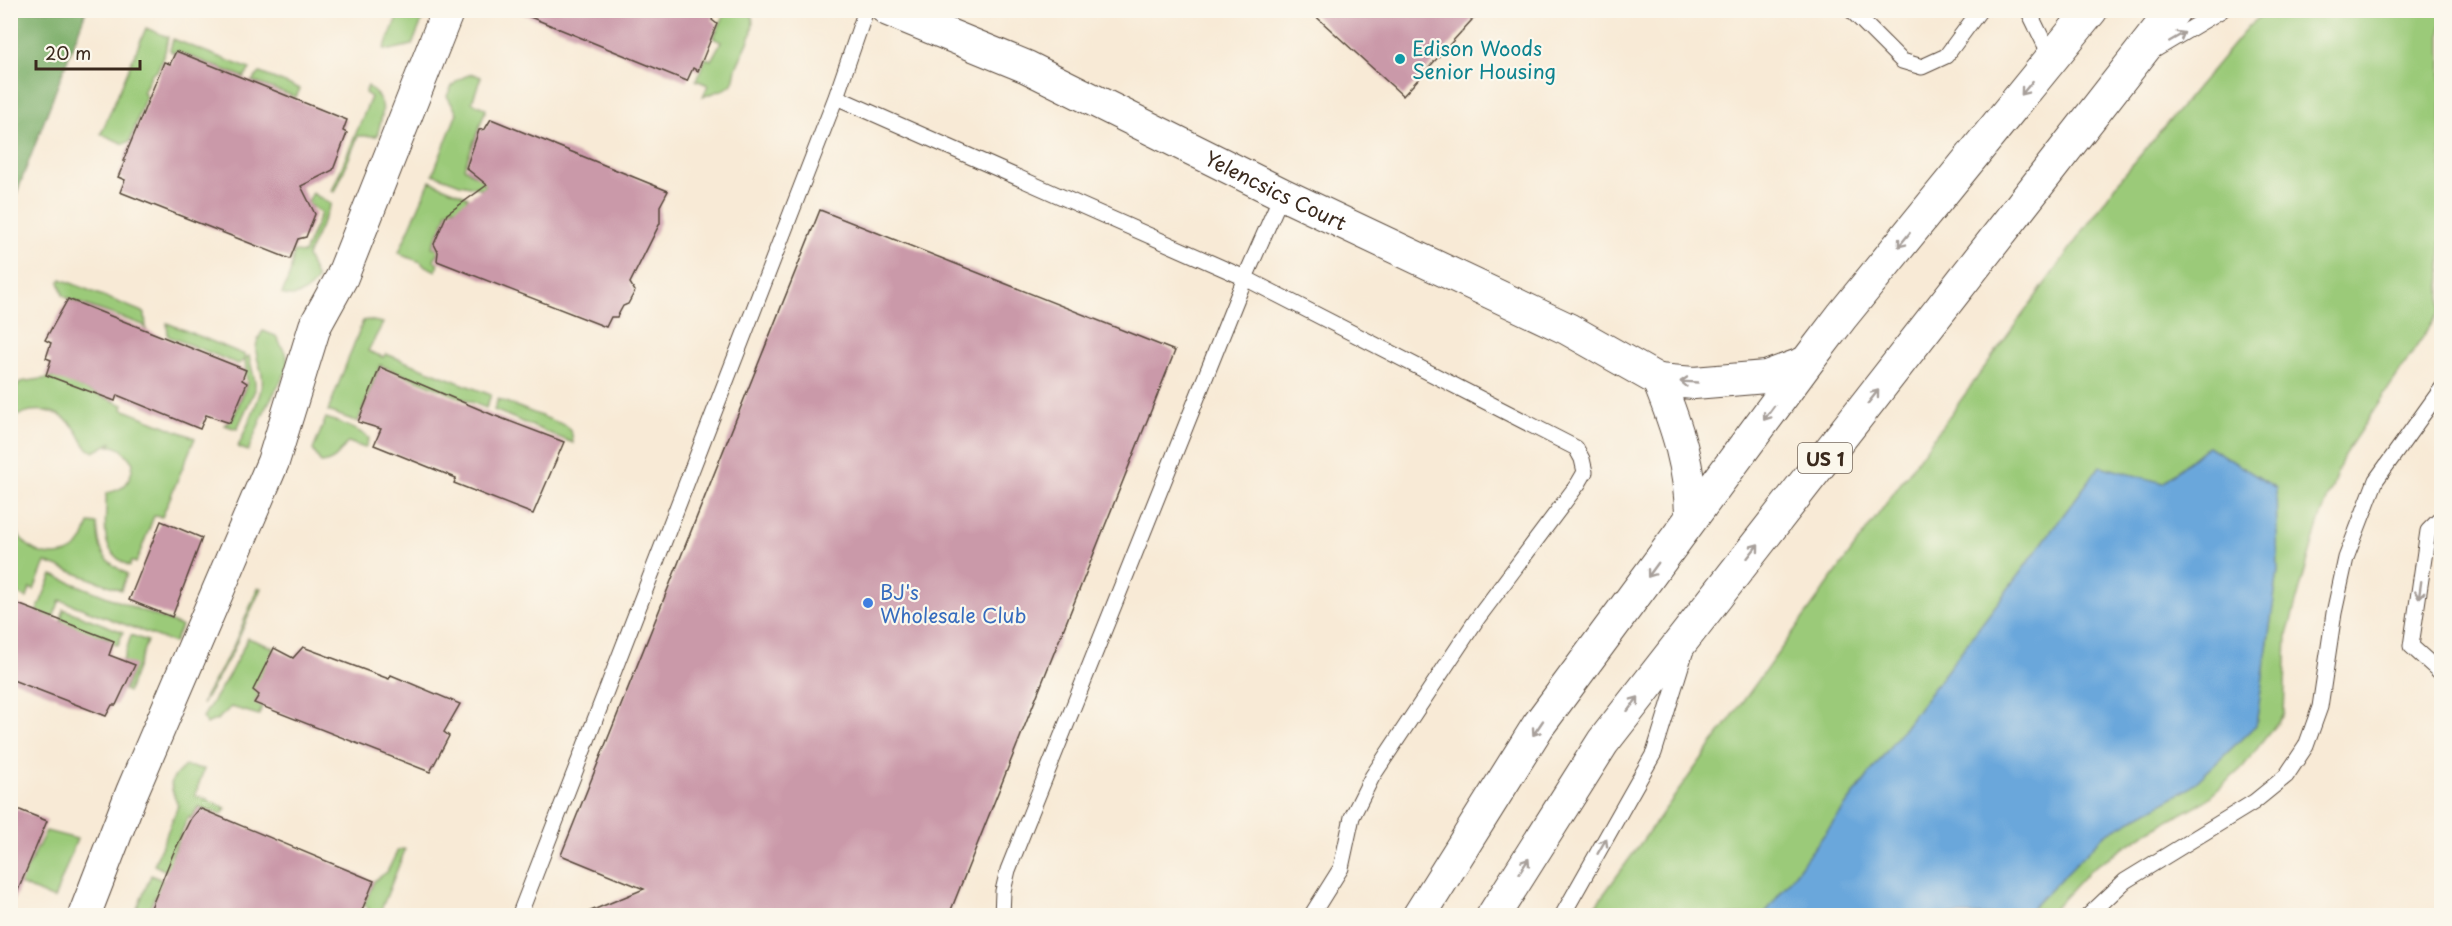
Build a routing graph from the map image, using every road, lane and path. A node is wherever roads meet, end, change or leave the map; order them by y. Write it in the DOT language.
graph roads {
  1 [pos="448,10"];
  2 [pos="867,10"];
  3 [pos="888,10"];
  4 [pos="1851,10"];
  5 [pos="1980,10"];
  6 [pos="2028,10"];
  7 [pos="2091,10"];
  8 [pos="2174,10"];
  9 [pos="2222,10"];
  10 [pos="2052,59"];
  11 [pos="2132,63"];
  12 [pos="836,97"];
  13 [pos="1282,194"];
  14 [pos="1245,278"];
  15 [pos="1807,362"];
  16 [pos="1658,380"];
  17 [pos="2442,388"];
  18 [pos="2442,517"];
  19 [pos="1691,519"];
  20 [pos="1693,627"];
  21 [pos="2442,674"];
  22 [pos="84,915"];
  23 [pos="519,915"];
  24 [pos="1002,915"];
  25 [pos="1311,915"];
  26 [pos="1419,915"];
  27 [pos="1493,915"];
  28 [pos="1562,915"];
  29 [pos="2088,915"];
  1 -- 22 [label="street"];
  2 -- 12 [label="lane"];
  3 -- 13 [label="street, Yelencsics Court"];
  4 -- 5 [label="lane"];
  6 -- 10 [label="lane"];
  7 -- 10 [label="highway"];
  8 -- 11 [label="highway, US 1"];
  11 -- 9 [label="lane, one-way"];
  10 -- 15 [label="highway, one-way"];
  20 -- 11 [label="highway, US 1, one-way"];
  12 -- 14 [label="lane"];
  12 -- 23 [label="lane"];
  13 -- 14 [label="lane"];
  13 -- 16 [label="street, Yelencsics Court"];
  14 -- 24 [label="lane"];
  14 -- 25 [label="lane"];
  15 -- 16 [label="street, Yelencsics Court, one-way"];
  15 -- 19 [label="highway, one-way"];
  16 -- 19 [label="street"];
  17 -- 29 [label="lane"];
  18 -- 21 [label="lane, one-way"];
  19 -- 26 [label="highway, one-way"];
  27 -- 20 [label="highway, US 1, one-way"];
  28 -- 20 [label="lane, one-way"];
}
